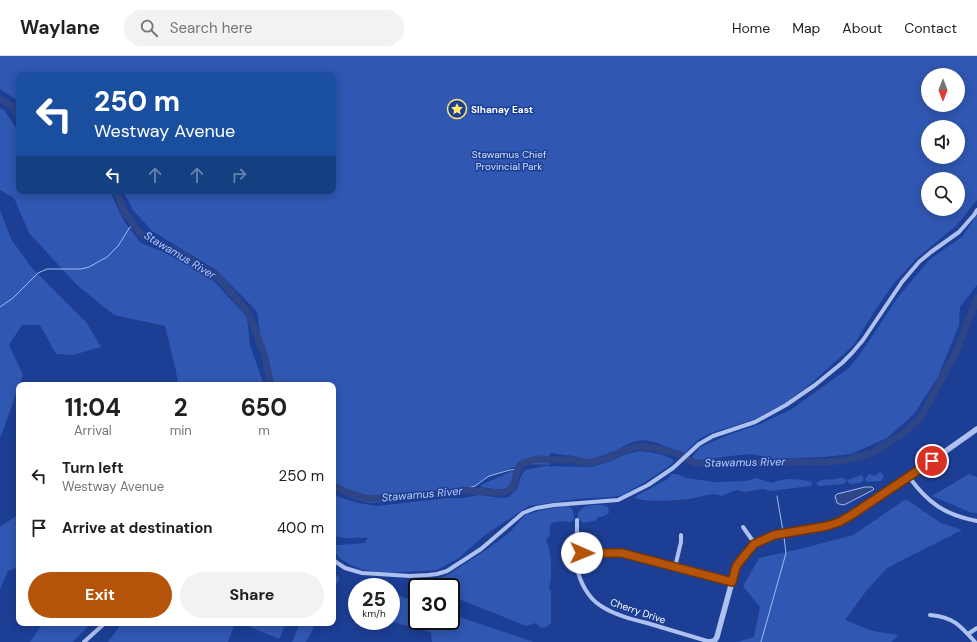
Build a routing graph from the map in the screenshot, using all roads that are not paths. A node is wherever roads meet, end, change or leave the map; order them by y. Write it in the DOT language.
graph roads {
  1 [pos="977,210"];
  2 [pos="977,429"];
  3 [pos="909,477"];
  4 [pos="577,520"];
  5 [pos="977,521"];
  6 [pos="743,527"];
  7 [pos="681,534"];
  8 [pos="754,544"];
  9 [pos="577,553"];
  10 [pos="336,562"];
  11 [pos="675,567"];
  12 [pos="732,582"];
  13 [pos="930,616"];
  14 [pos="102,626"];
  15 [pos="977,628"];
  16 [pos="968,634"];
  17 [pos="715,640"];
  18 [pos="84,642"];
  19 [pos="975,642"];
  1 -- 10 [label="street"];
  2 -- 3 [label="street"];
  3 -- 5 [label="street"];
  3 -- 8 [label="street"];
  4 -- 9 [label="street, Cherry Drive"];
  6 -- 8 [label="street"];
  7 -- 11 [label="street"];
  8 -- 12 [label="street"];
  9 -- 11 [label="street"];
  9 -- 17 [label="street, Cherry Drive"];
  11 -- 12 [label="street"];
  12 -- 17 [label="street"];
  13 -- 16 [label="street"];
  14 -- 18 [label="street"];
  15 -- 16 [label="street"];
  16 -- 19 [label="street"];
}
